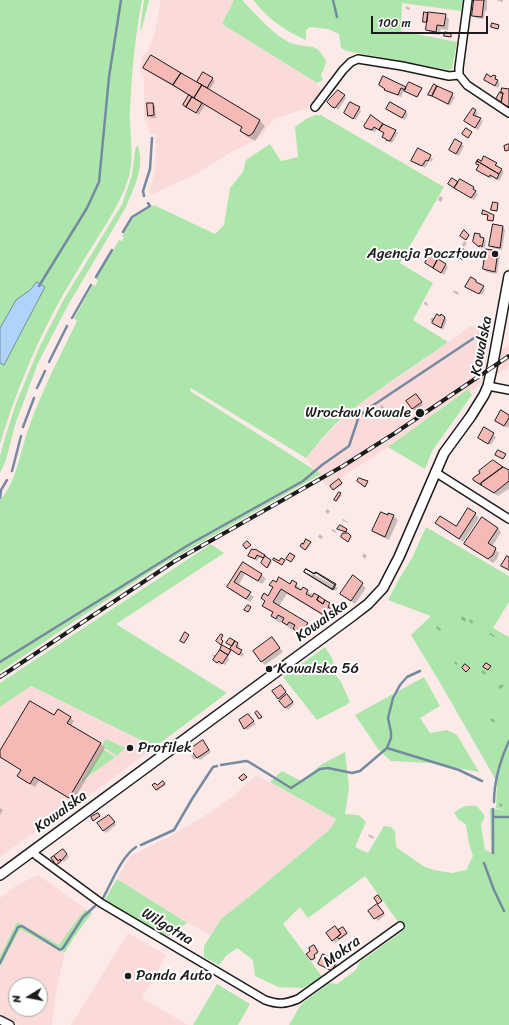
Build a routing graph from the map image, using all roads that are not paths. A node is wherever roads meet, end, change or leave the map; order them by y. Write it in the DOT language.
graph roads {
  1 [pos="468,0"];
  2 [pos="459,76"];
  3 [pos="315,107"];
  4 [pos="508,113"];
  5 [pos="509,120"];
  6 [pos="509,276"];
  7 [pos="488,386"];
  8 [pos="509,390"];
  9 [pos="435,472"];
  10 [pos="508,517"];
  11 [pos="32,851"];
  12 [pos="0,874"];
  13 [pos="400,926"];
  14 [pos="298,999"];
  15 [pos="0,1020"];
  16 [pos="10,1025"];
  1 -- 2 [label="street"];
  2 -- 3 [label="street"];
  2 -- 4 [label="street"];
  4 -- 5 [label="street"];
  6 -- 7 [label="street, Kowalska"];
  7 -- 8 [label="street"];
  7 -- 9 [label="street, Kowalska"];
  9 -- 10 [label="street"];
  9 -- 11 [label="street, Kowalska"];
  11 -- 12 [label="street, Kowalska"];
  11 -- 14 [label="street, Wilgotna"];
  13 -- 14 [label="street, Mokra"];
  15 -- 16 [label="street"];
}
